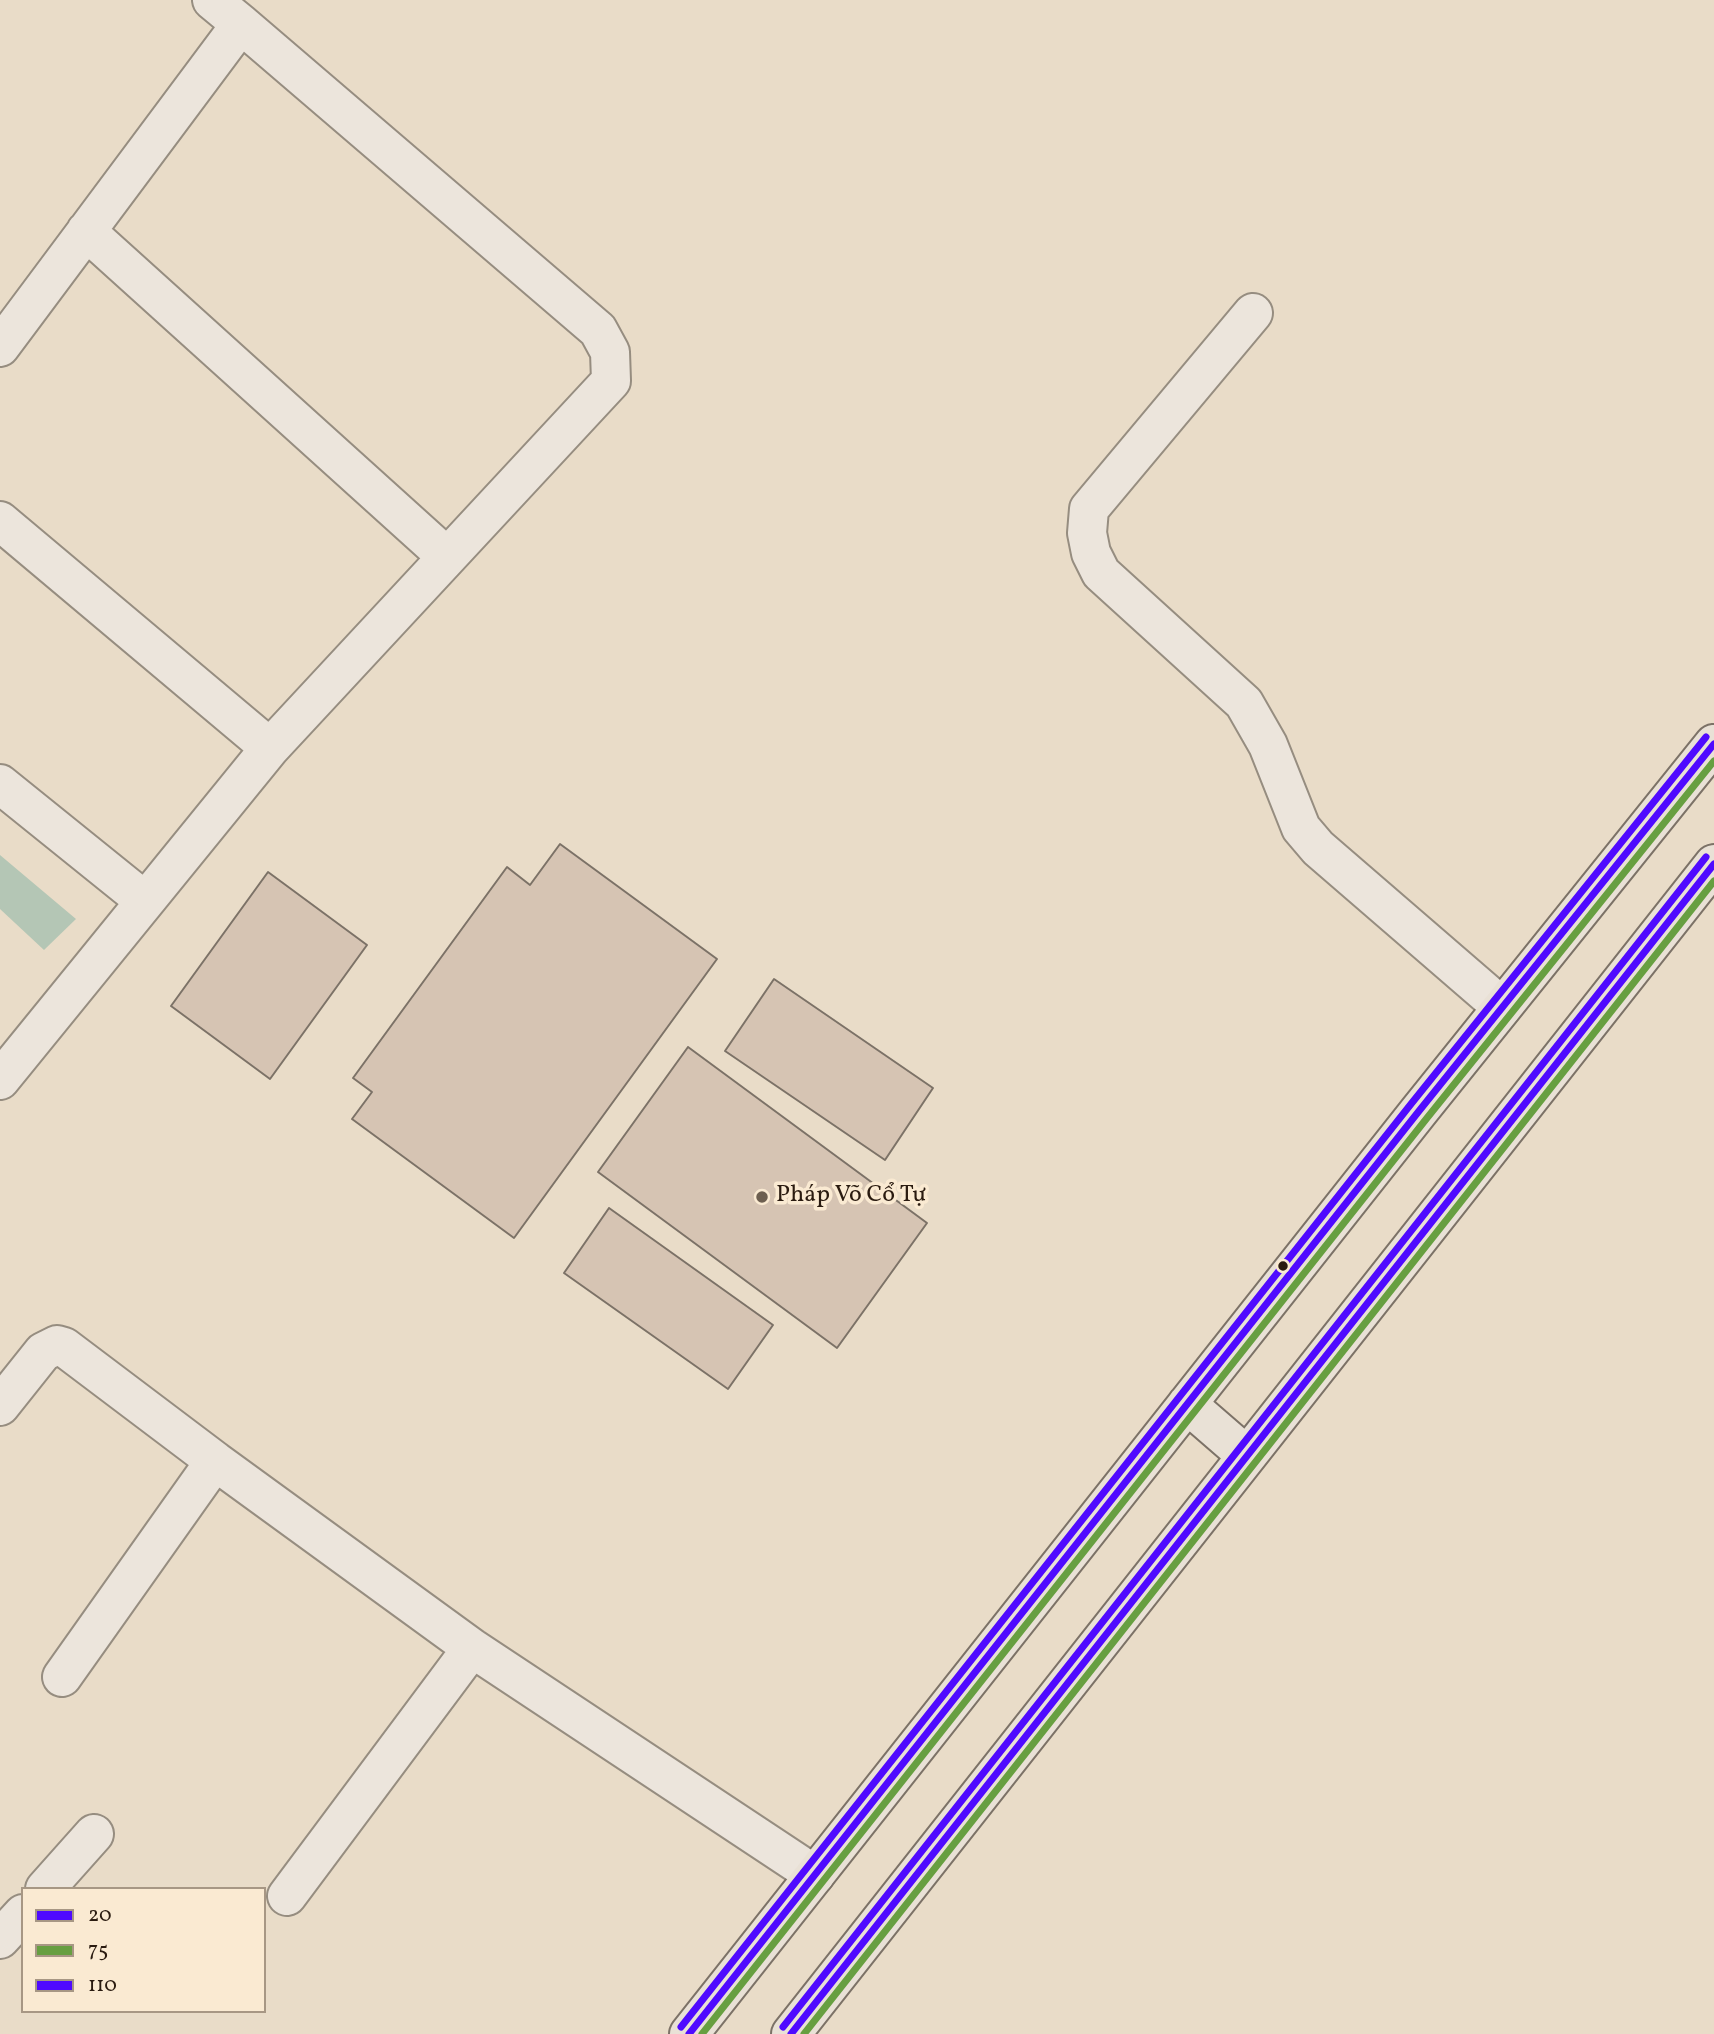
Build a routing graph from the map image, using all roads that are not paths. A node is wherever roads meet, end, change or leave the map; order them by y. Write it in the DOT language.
graph roads {
  1 [pos="226,12"];
  2 [pos="86,231"];
  3 [pos="1253,313"];
  4 [pos="0,347"];
  5 [pos="0,520"];
  6 [pos="447,557"];
  7 [pos="1714,744"];
  8 [pos="270,748"];
  9 [pos="0,784"];
  10 [pos="1714,864"];
  11 [pos="145,901"];
  12 [pos="1502,1007"];
  13 [pos="0,1080"];
  14 [pos="1187,1404"];
  15 [pos="0,1406"];
  16 [pos="1247,1455"];
  17 [pos="215,1461"];
  18 [pos="472,1648"];
  19 [pos="62,1677"];
  20 [pos="94,1834"];
  21 [pos="815,1875"];
  22 [pos="47,1887"];
  23 [pos="287,1896"];
  24 [pos="21,1916"];
  25 [pos="0,1939"];
  26 [pos="689,2034"];
  27 [pos="791,2034"];
  1 -- 2 [label="street"];
  1 -- 6 [label="street"];
  2 -- 4 [label="street"];
  2 -- 6 [label="street"];
  3 -- 12 [label="street"];
  5 -- 8 [label="street"];
  6 -- 8 [label="street"];
  7 -- 12 [label="main road"];
  8 -- 11 [label="street"];
  9 -- 11 [label="street"];
  10 -- 16 [label="main road"];
  11 -- 13 [label="street"];
  12 -- 14 [label="main road"];
  14 -- 16 [label="main road"];
  14 -- 21 [label="main road"];
  15 -- 17 [label="street"];
  16 -- 27 [label="main road"];
  17 -- 18 [label="street"];
  17 -- 19 [label="street"];
  18 -- 21 [label="street"];
  18 -- 23 [label="street"];
  20 -- 22 [label="street"];
  21 -- 26 [label="main road"];
  24 -- 25 [label="street"];
}
